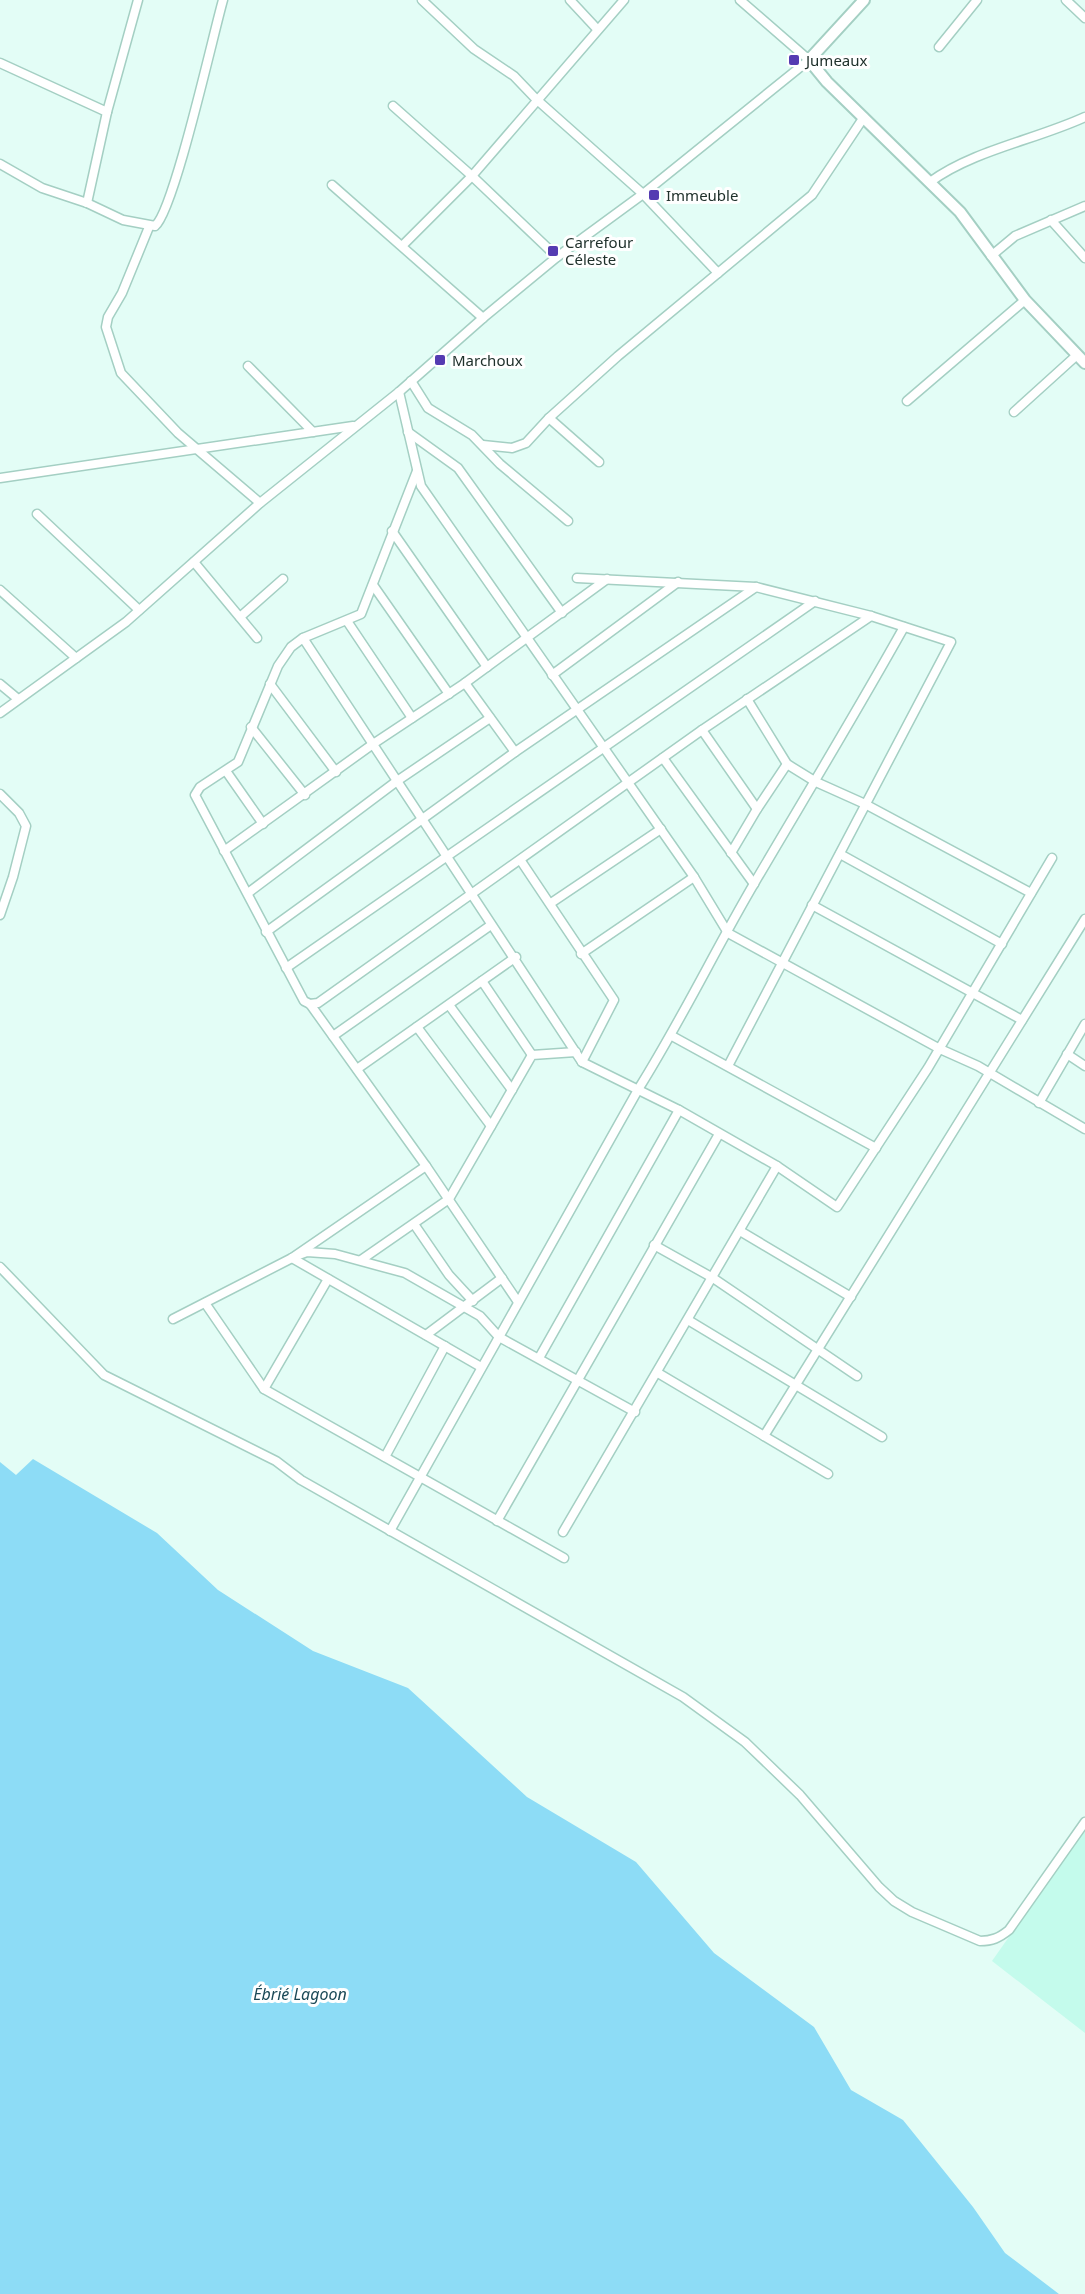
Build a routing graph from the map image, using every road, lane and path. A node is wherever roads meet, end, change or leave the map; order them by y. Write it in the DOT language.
graph roads {
  1 [pos="138,0"];
  2 [pos="223,0"];
  3 [pos="422,0"];
  4 [pos="570,0"];
  5 [pos="624,0"];
  6 [pos="740,0"];
  7 [pos="864,0"];
  8 [pos="977,0"];
  9 [pos="1066,0"];
  10 [pos="1083,12"];
  11 [pos="597,29"];
  12 [pos="939,47"];
  13 [pos="809,60"];
  14 [pos="0,63"];
  15 [pos="536,99"];
  16 [pos="393,106"];
  17 [pos="107,112"];
  18 [pos="864,117"];
  19 [pos="1085,117"];
  20 [pos="0,164"];
  21 [pos="472,176"];
  22 [pos="930,182"];
  23 [pos="332,185"];
  24 [pos="643,194"];
  25 [pos="87,203"];
  26 [pos="1085,206"];
  27 [pos="1051,220"];
  28 [pos="149,226"];
  29 [pos="403,245"];
  30 [pos="991,256"];
  31 [pos="556,257"];
  32 [pos="1085,258"];
  33 [pos="718,273"];
  34 [pos="1025,300"];
  35 [pos="483,318"];
  36 [pos="1077,355"];
  37 [pos="1085,363"];
  38 [pos="248,366"];
  39 [pos="411,381"];
  40 [pos="399,392"];
  41 [pos="907,401"];
  42 [pos="1014,412"];
  43 [pos="549,418"];
  44 [pos="353,426"];
  45 [pos="313,432"];
  46 [pos="408,432"];
  47 [pos="483,446"];
  48 [pos="197,447"];
  49 [pos="599,462"];
  50 [pos="417,471"];
  51 [pos="0,478"];
  52 [pos="260,503"];
  53 [pos="37,514"];
  54 [pos="568,521"];
  55 [pos="392,531"];
  56 [pos="194,562"];
  57 [pos="578,578"];
  58 [pos="283,579"];
  59 [pos="607,579"];
  60 [pos="678,582"];
  61 [pos="373,585"];
  62 [pos="756,587"];
  63 [pos="0,590"];
  64 [pos="815,601"];
  65 [pos="139,610"];
  66 [pos="562,613"];
  67 [pos="871,616"];
  68 [pos="240,617"];
  69 [pos="346,621"];
  70 [pos="904,627"];
  71 [pos="257,638"];
  72 [pos="303,638"];
  73 [pos="527,638"];
  74 [pos="76,658"];
  75 [pos="487,667"];
  76 [pos="552,675"];
  77 [pos="465,683"];
  78 [pos="0,684"];
  79 [pos="270,684"];
  80 [pos="449,694"];
  81 [pos="18,699"];
  82 [pos="747,699"];
  83 [pos="577,710"];
  84 [pos="0,713"];
  85 [pos="412,718"];
  86 [pos="490,718"];
  87 [pos="251,727"];
  88 [pos="702,730"];
  89 [pos="373,744"];
  90 [pos="603,747"];
  91 [pos="515,752"];
  92 [pos="663,758"];
  93 [pos="787,764"];
  94 [pos="226,771"];
  95 [pos="336,772"];
  96 [pos="397,781"];
  97 [pos="816,782"];
  98 [pos="629,783"];
  99 [pos="0,794"];
  100 [pos="305,795"];
  101 [pos="865,804"];
  102 [pos="756,809"];
  103 [pos="421,818"];
  104 [pos="263,824"];
  105 [pos="661,829"];
  106 [pos="224,852"];
  107 [pos="731,853"];
  108 [pos="840,854"];
  109 [pos="447,856"];
  110 [pos="1052,858"];
  111 [pos="521,861"];
  112 [pos="693,877"];
  113 [pos="754,884"];
  114 [pos="248,893"];
  115 [pos="1031,894"];
  116 [pos="471,896"];
  117 [pos="551,903"];
  118 [pos="812,905"];
  119 [pos="0,915"];
  120 [pos="1085,919"];
  121 [pos="491,925"];
  122 [pos="266,932"];
  123 [pos="728,933"];
  124 [pos="1002,944"];
  125 [pos="582,954"];
  126 [pos="516,957"];
  127 [pos="782,962"];
  128 [pos="286,968"];
  129 [pos="482,981"];
  130 [pos="972,993"];
  131 [pos="310,1004"];
  132 [pos="449,1005"];
  133 [pos="1022,1020"];
  134 [pos="1085,1024"];
  135 [pos="417,1027"];
  136 [pos="333,1036"];
  137 [pos="672,1036"];
  138 [pos="940,1049"];
  139 [pos="576,1052"];
  140 [pos="1068,1054"];
  141 [pos="532,1055"];
  142 [pos="582,1062"];
  143 [pos="728,1066"];
  144 [pos="1085,1066"];
  145 [pos="357,1069"];
  146 [pos="990,1072"];
  147 [pos="639,1088"];
  148 [pos="512,1090"];
  149 [pos="1039,1104"];
  150 [pos="679,1110"];
  151 [pos="491,1126"];
  152 [pos="1085,1129"];
  153 [pos="719,1134"];
  154 [pos="876,1148"];
  155 [pos="426,1166"];
  156 [pos="777,1167"];
  157 [pos="449,1199"];
  158 [pos="414,1224"];
  159 [pos="740,1231"];
  160 [pos="654,1245"];
  161 [pos="294,1257"];
  162 [pos="361,1260"];
  163 [pos="0,1267"];
  164 [pos="502,1278"];
  165 [pos="713,1278"];
  166 [pos="328,1279"];
  167 [pos="851,1297"];
  168 [pos="518,1302"];
  169 [pos="205,1303"];
  170 [pos="469,1304"];
  171 [pos="173,1319"];
  172 [pos="688,1320"];
  173 [pos="426,1335"];
  174 [pos="499,1337"];
  175 [pos="445,1346"];
  176 [pos="818,1349"];
  177 [pos="539,1358"];
  178 [pos="481,1367"];
  179 [pos="658,1373"];
  180 [pos="857,1376"];
  181 [pos="577,1380"];
  182 [pos="796,1385"];
  183 [pos="264,1389"];
  184 [pos="635,1412"];
  185 [pos="764,1436"];
  186 [pos="882,1437"];
  187 [pos="385,1457"];
  188 [pos="828,1474"];
  189 [pos="420,1477"];
  190 [pos="497,1521"];
  191 [pos="390,1531"];
  192 [pos="563,1532"];
  193 [pos="564,1558"];
  194 [pos="1085,1822"];
  1 -- 17 [label="street"];
  2 -- 28 [label="street"];
  3 -- 15 [label="street"];
  4 -- 11 [label="street"];
  5 -- 11 [label="street"];
  6 -- 13 [label="street"];
  7 -- 13 [label="street"];
  8 -- 12 [label="street"];
  9 -- 10 [label="street"];
  11 -- 15 [label="street"];
  13 -- 18 [label="street"];
  13 -- 24 [label="street"];
  14 -- 17 [label="street"];
  15 -- 21 [label="street"];
  15 -- 24 [label="street"];
  16 -- 21 [label="street"];
  17 -- 25 [label="street"];
  18 -- 22 [label="street"];
  18 -- 33 [label="street"];
  19 -- 22 [label="street"];
  20 -- 25 [label="street"];
  21 -- 29 [label="street"];
  21 -- 31 [label="street"];
  22 -- 30 [label="street"];
  23 -- 29 [label="street"];
  24 -- 31 [label="street"];
  24 -- 33 [label="street"];
  25 -- 28 [label="street"];
  26 -- 27 [label="street"];
  27 -- 30 [label="street"];
  27 -- 32 [label="street"];
  28 -- 48 [label="street"];
  29 -- 35 [label="street"];
  30 -- 34 [label="street"];
  31 -- 35 [label="street"];
  33 -- 43 [label="street"];
  34 -- 36 [label="street"];
  34 -- 41 [label="street"];
  35 -- 39 [label="street"];
  36 -- 37 [label="street"];
  36 -- 42 [label="street"];
  38 -- 45 [label="street"];
  39 -- 40 [label="street"];
  39 -- 47 [label="street"];
  40 -- 44 [label="street"];
  40 -- 46 [label="street"];
  43 -- 47 [label="street"];
  43 -- 49 [label="street"];
  44 -- 45 [label="street"];
  44 -- 52 [label="street"];
  45 -- 48 [label="street"];
  46 -- 50 [label="street"];
  46 -- 66 [label="street"];
  47 -- 54 [label="street"];
  48 -- 51 [label="street"];
  48 -- 52 [label="street"];
  50 -- 55 [label="street"];
  50 -- 73 [label="street"];
  52 -- 56 [label="street"];
  53 -- 65 [label="street"];
  55 -- 61 [label="street"];
  55 -- 75 [label="street"];
  56 -- 65 [label="street"];
  56 -- 68 [label="street"];
  57 -- 59 [label="street"];
  58 -- 68 [label="street"];
  59 -- 60 [label="street"];
  59 -- 66 [label="street"];
  60 -- 62 [label="street"];
  60 -- 76 [label="street"];
  61 -- 69 [label="street"];
  61 -- 80 [label="street"];
  62 -- 64 [label="street"];
  62 -- 83 [label="street"];
  63 -- 74 [label="street"];
  64 -- 67 [label="street"];
  64 -- 90 [label="street"];
  65 -- 74 [label="street"];
  66 -- 73 [label="street"];
  67 -- 70 [label="street"];
  67 -- 82 [label="street"];
  68 -- 71 [label="street"];
  69 -- 72 [label="street"];
  69 -- 85 [label="street"];
  70 -- 97 [label="street"];
  70 -- 101 [label="street"];
  72 -- 79 [label="street"];
  72 -- 89 [label="street"];
  73 -- 75 [label="street"];
  73 -- 76 [label="street"];
  74 -- 81 [label="street"];
  75 -- 77 [label="street"];
  76 -- 83 [label="street"];
  77 -- 80 [label="street"];
  77 -- 86 [label="street"];
  78 -- 81 [label="street"];
  79 -- 87 [label="street"];
  79 -- 95 [label="street"];
  80 -- 85 [label="street"];
  81 -- 84 [label="street"];
  82 -- 88 [label="street"];
  82 -- 93 [label="street"];
  83 -- 90 [label="street"];
  83 -- 91 [label="street"];
  85 -- 89 [label="street"];
  86 -- 91 [label="street"];
  86 -- 96 [label="street"];
  87 -- 94 [label="street"];
  87 -- 100 [label="street"];
  88 -- 92 [label="street"];
  88 -- 102 [label="street"];
  89 -- 95 [label="street"];
  89 -- 96 [label="street"];
  90 -- 98 [label="street"];
  90 -- 109 [label="street"];
  91 -- 103 [label="street"];
  92 -- 98 [label="street"];
  92 -- 107 [label="street"];
  93 -- 97 [label="street"];
  93 -- 102 [label="street"];
  94 -- 104 [label="street"];
  94 -- 106 [label="street"];
  95 -- 100 [label="street"];
  96 -- 103 [label="street"];
  96 -- 114 [label="street"];
  97 -- 101 [label="street"];
  97 -- 113 [label="street"];
  98 -- 105 [label="street"];
  98 -- 111 [label="street"];
  99 -- 119 [label="street"];
  100 -- 104 [label="street"];
  101 -- 108 [label="street"];
  101 -- 115 [label="street"];
  102 -- 107 [label="street"];
  103 -- 109 [label="street"];
  103 -- 122 [label="street"];
  104 -- 106 [label="street"];
  105 -- 112 [label="street"];
  105 -- 117 [label="street"];
  106 -- 114 [label="street"];
  107 -- 113 [label="street"];
  108 -- 118 [label="street"];
  108 -- 124 [label="street"];
  109 -- 116 [label="street"];
  109 -- 128 [label="street"];
  110 -- 115 [label="street"];
  111 -- 116 [label="street"];
  111 -- 117 [label="street"];
  112 -- 123 [label="street"];
  112 -- 125 [label="street"];
  113 -- 123 [label="street"];
  114 -- 122 [label="street"];
  115 -- 124 [label="street"];
  116 -- 121 [label="street"];
  116 -- 131 [label="street"];
  117 -- 125 [label="street"];
  118 -- 127 [label="street"];
  118 -- 130 [label="street"];
  120 -- 133 [label="street"];
  121 -- 126 [label="street"];
  121 -- 136 [label="street"];
  122 -- 128 [label="street"];
  123 -- 127 [label="street"];
  123 -- 137 [label="street"];
  124 -- 130 [label="street"];
  125 -- 142 [label="street"];
  126 -- 129 [label="street"];
  126 -- 139 [label="street"];
  127 -- 138 [label="street"];
  127 -- 143 [label="street"];
  128 -- 131 [label="street"];
  129 -- 132 [label="street"];
  129 -- 141 [label="street"];
  130 -- 133 [label="street"];
  130 -- 138 [label="street"];
  131 -- 136 [label="street"];
  132 -- 135 [label="street"];
  132 -- 148 [label="street"];
  133 -- 146 [label="street"];
  134 -- 140 [label="street"];
  135 -- 145 [label="street"];
  135 -- 151 [label="street"];
  136 -- 145 [label="street"];
  137 -- 143 [label="street"];
  137 -- 147 [label="street"];
  138 -- 146 [label="street"];
  138 -- 154 [label="street"];
  139 -- 141 [label="street"];
  139 -- 142 [label="street"];
  140 -- 144 [label="street"];
  140 -- 149 [label="street"];
  141 -- 148 [label="street"];
  142 -- 147 [label="street"];
  143 -- 154 [label="street"];
  145 -- 155 [label="street"];
  146 -- 149 [label="street"];
  146 -- 167 [label="street"];
  147 -- 150 [label="street"];
  147 -- 168 [label="street"];
  148 -- 151 [label="street"];
  149 -- 152 [label="street"];
  150 -- 153 [label="street"];
  150 -- 177 [label="street"];
  151 -- 157 [label="street"];
  153 -- 156 [label="street"];
  153 -- 160 [label="street"];
  154 -- 156 [label="street"];
  155 -- 157 [label="street"];
  155 -- 161 [label="street"];
  156 -- 159 [label="street"];
  157 -- 158 [label="street"];
  157 -- 164 [label="street"];
  158 -- 162 [label="street"];
  158 -- 170 [label="street"];
  159 -- 165 [label="street"];
  159 -- 167 [label="street"];
  160 -- 165 [label="street"];
  160 -- 181 [label="street"];
  161 -- 162 [label="street"];
  161 -- 166 [label="street"];
  161 -- 169 [label="street"];
  162 -- 170 [label="street"];
  163 -- 191 [label="street"];
  164 -- 168 [label="street"];
  164 -- 170 [label="street"];
  165 -- 172 [label="street"];
  165 -- 176 [label="street"];
  166 -- 173 [label="street"];
  166 -- 183 [label="street"];
  167 -- 176 [label="street"];
  168 -- 174 [label="street"];
  169 -- 171 [label="street"];
  169 -- 183 [label="street"];
  170 -- 173 [label="street"];
  170 -- 174 [label="street"];
  172 -- 179 [label="street"];
  172 -- 182 [label="street"];
  173 -- 175 [label="street"];
  174 -- 177 [label="street"];
  174 -- 178 [label="street"];
  175 -- 178 [label="street"];
  175 -- 187 [label="street"];
  176 -- 180 [label="street"];
  176 -- 182 [label="street"];
  177 -- 181 [label="street"];
  178 -- 189 [label="street"];
  179 -- 184 [label="street"];
  179 -- 185 [label="street"];
  181 -- 184 [label="street"];
  181 -- 190 [label="street"];
  182 -- 185 [label="street"];
  182 -- 186 [label="street"];
  183 -- 187 [label="street"];
  184 -- 192 [label="street"];
  185 -- 188 [label="street"];
  187 -- 189 [label="street"];
  189 -- 190 [label="street"];
  189 -- 191 [label="street"];
  190 -- 193 [label="street"];
  191 -- 194 [label="street"];
}
